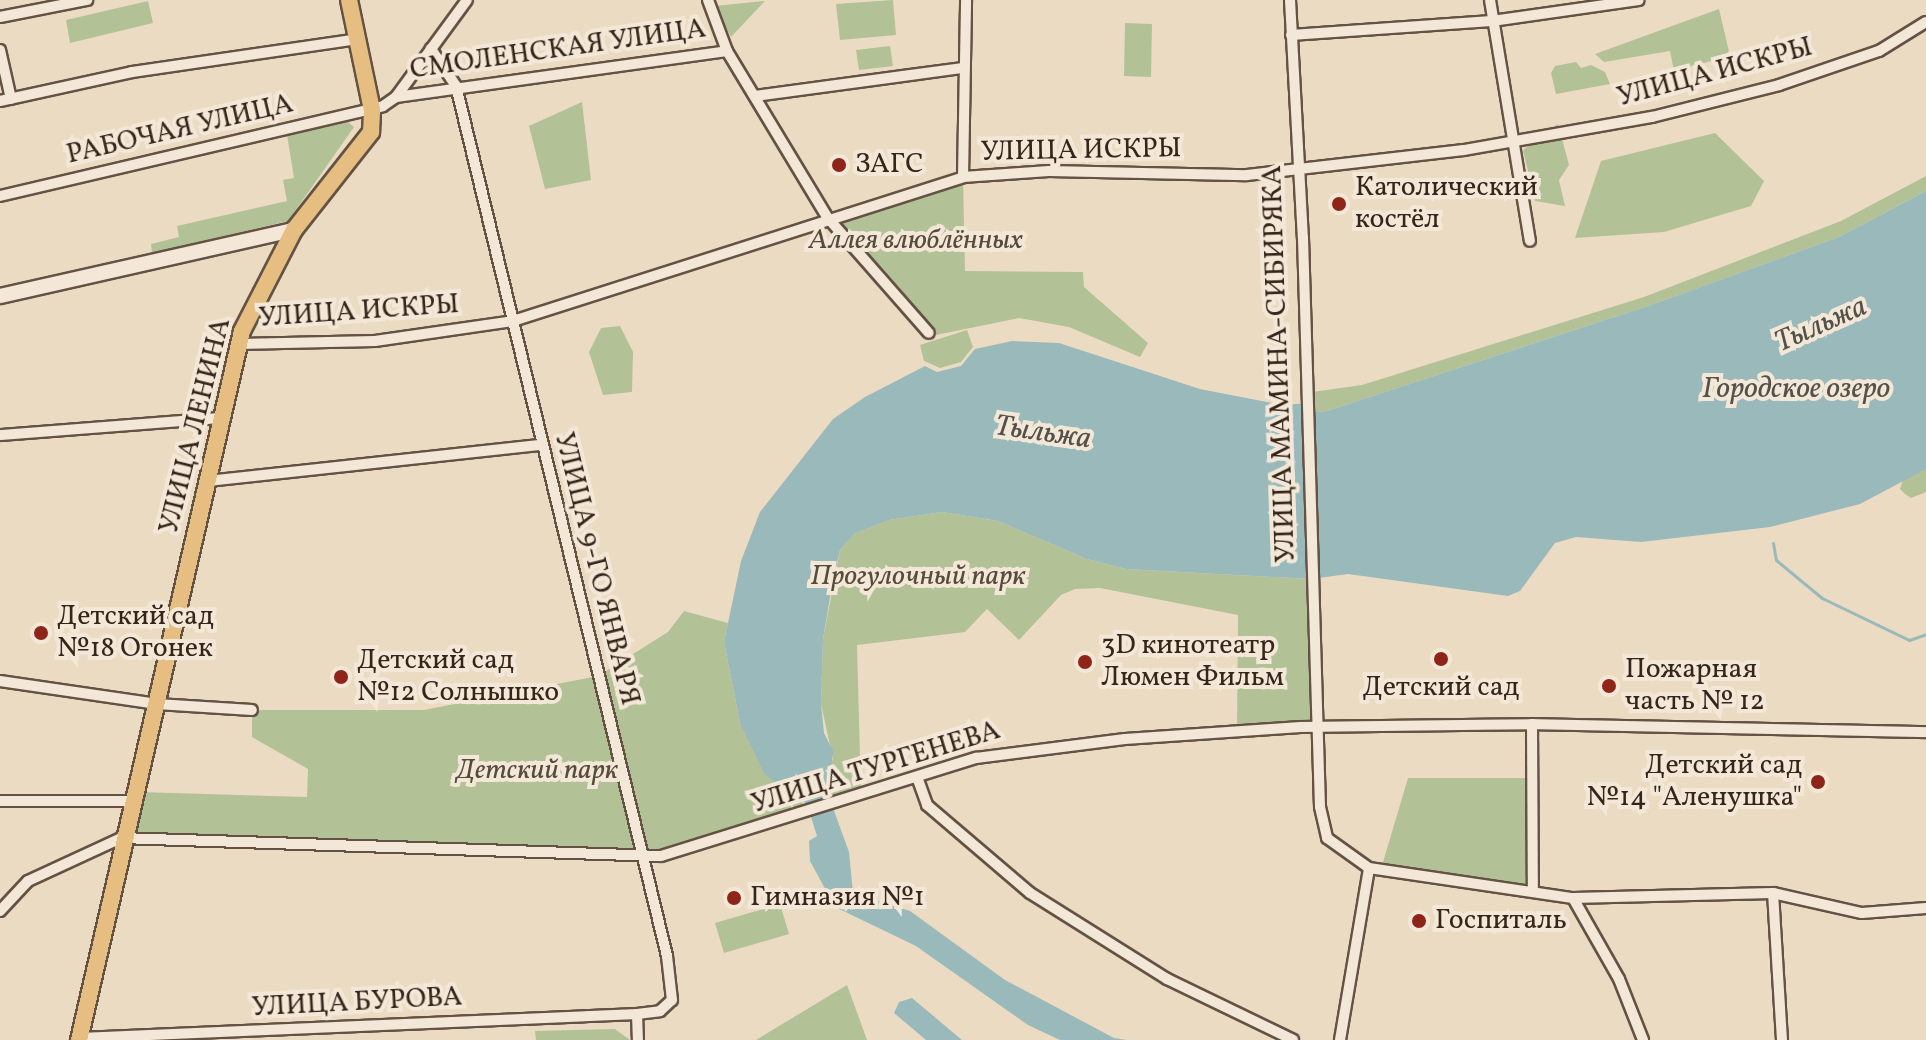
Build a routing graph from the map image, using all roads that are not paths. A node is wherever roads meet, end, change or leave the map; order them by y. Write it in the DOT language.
graph roads {
  1 [pos="87,0"];
  2 [pos="349,0"];
  3 [pos="467,0"];
  4 [pos="722,0"];
  5 [pos="966,0"];
  6 [pos="1290,0"];
  7 [pos="1490,0"];
  8 [pos="1639,0"];
  9 [pos="708,1"];
  10 [pos="0,17"];
  11 [pos="1492,21"];
  12 [pos="1926,22"];
  13 [pos="1291,35"];
  14 [pos="358,39"];
  15 [pos="431,49"];
  16 [pos="0,50"];
  17 [pos="727,51"];
  18 [pos="963,68"];
  19 [pos="456,86"];
  20 [pos="755,96"];
  21 [pos="394,98"];
  22 [pos="6,100"];
  23 [pos="372,110"];
  24 [pos="371,132"];
  25 [pos="1513,142"];
  26 [pos="1299,171"];
  27 [pos="963,177"];
  28 [pos="0,196"];
  29 [pos="827,217"];
  30 [pos="294,230"];
  31 [pos="1530,241"];
  32 [pos="0,296"];
  33 [pos="513,321"];
  34 [pos="929,333"];
  35 [pos="238,344"];
  36 [pos="221,418"];
  37 [pos="0,435"];
  38 [pos="541,445"];
  39 [pos="208,481"];
  40 [pos="0,681"];
  41 [pos="157,704"];
  42 [pos="252,710"];
  43 [pos="1532,724"];
  44 [pos="1318,726"];
  45 [pos="1926,732"];
  46 [pos="917,777"];
  47 [pos="0,801"];
  48 [pos="137,801"];
  49 [pos="130,837"];
  50 [pos="643,855"];
  51 [pos="1369,868"];
  52 [pos="1533,889"];
  53 [pos="1773,893"];
  54 [pos="1573,898"];
  55 [pos="1926,908"];
  56 [pos="0,911"];
  57 [pos="637,1014"];
  58 [pos="164,1038"];
  59 [pos="80,1039"];
  60 [pos="638,1040"];
  61 [pos="1293,1040"];
  62 [pos="1340,1040"];
  63 [pos="1643,1040"];
  64 [pos="1782,1040"];
  1 -- 10 [label="street"];
  2 -- 14 [label="main road"];
  3 -- 15 [label="street"];
  4 -- 9 [label="street"];
  5 -- 18 [label="street"];
  6 -- 13 [label="street, УЛИЦА МАМИНА-СИБИРЯКА"];
  7 -- 11 [label="street"];
  8 -- 11 [label="street"];
  9 -- 17 [label="street"];
  11 -- 13 [label="street"];
  11 -- 25 [label="street"];
  12 -- 25 [label="street, УЛИЦА ИСКРЫ"];
  13 -- 26 [label="street, УЛИЦА МАМИНА-СИБИРЯКА"];
  14 -- 22 [label="street"];
  14 -- 23 [label="main road"];
  15 -- 19 [label="street"];
  15 -- 21 [label="street"];
  16 -- 22 [label="street"];
  17 -- 19 [label="street, СМОЛЕНСКАЯ УЛИЦА"];
  17 -- 20 [label="street"];
  18 -- 20 [label="street"];
  18 -- 27 [label="street"];
  19 -- 21 [label="street, СМОЛЕНСКАЯ УЛИЦА"];
  19 -- 33 [label="street, УЛИЦА 9-ГО ЯНВАРЯ"];
  20 -- 29 [label="street"];
  21 -- 23 [label="street"];
  21 -- 24 [label="street"];
  23 -- 24 [label="main road"];
  23 -- 28 [label="street, РАБОЧАЯ УЛИЦА"];
  24 -- 30 [label="main road, УЛИЦА ЛЕНИНА"];
  25 -- 26 [label="street, УЛИЦА ИСКРЫ"];
  25 -- 31 [label="street"];
  26 -- 27 [label="street, УЛИЦА ИСКРЫ"];
  26 -- 44 [label="street, УЛИЦА МАМИНА-СИБИРЯКА"];
  27 -- 29 [label="street, УЛИЦА ИСКРЫ"];
  29 -- 33 [label="street, УЛИЦА ИСКРЫ"];
  29 -- 34 [label="street"];
  30 -- 32 [label="street"];
  30 -- 35 [label="main road, УЛИЦА ЛЕНИНА"];
  33 -- 35 [label="street, УЛИЦА ИСКРЫ"];
  33 -- 38 [label="street, УЛИЦА 9-ГО ЯНВАРЯ"];
  35 -- 36 [label="main road, УЛИЦА ЛЕНИНА"];
  36 -- 37 [label="street"];
  36 -- 39 [label="main road, УЛИЦА ЛЕНИНА"];
  38 -- 39 [label="street"];
  38 -- 50 [label="street, УЛИЦА 9-ГО ЯНВАРЯ"];
  39 -- 41 [label="main road, УЛИЦА ЛЕНИНА"];
  40 -- 41 [label="street"];
  41 -- 42 [label="street"];
  41 -- 48 [label="main road, УЛИЦА ЛЕНИНА"];
  43 -- 44 [label="street, УЛИЦА ТУРГЕНЕВА"];
  43 -- 45 [label="street, УЛИЦА ТУРГЕНЕВА"];
  43 -- 52 [label="street"];
  44 -- 46 [label="street, УЛИЦА ТУРГЕНЕВА"];
  44 -- 51 [label="street, УЛИЦА МАМИНА-СИБИРЯКА"];
  46 -- 50 [label="street, УЛИЦА ТУРГЕНЕВА"];
  46 -- 61 [label="street"];
  47 -- 48 [label="street"];
  48 -- 49 [label="main road, УЛИЦА ЛЕНИНА"];
  49 -- 50 [label="street, УЛИЦА ТУРГЕНЕВА"];
  49 -- 56 [label="street, УЛИЦА ТУРГЕНЕВА"];
  49 -- 59 [label="main road, УЛИЦА ЛЕНИНА"];
  50 -- 57 [label="street, УЛИЦА 9-ГО ЯНВАРЯ"];
  51 -- 52 [label="street"];
  51 -- 62 [label="street"];
  52 -- 54 [label="street"];
  53 -- 54 [label="street"];
  53 -- 55 [label="street"];
  53 -- 64 [label="street"];
  54 -- 63 [label="street"];
  57 -- 58 [label="street, УЛИЦА БУРОВА"];
  57 -- 60 [label="street"];
  58 -- 59 [label="street, УЛИЦА БУРОВА"];
}
